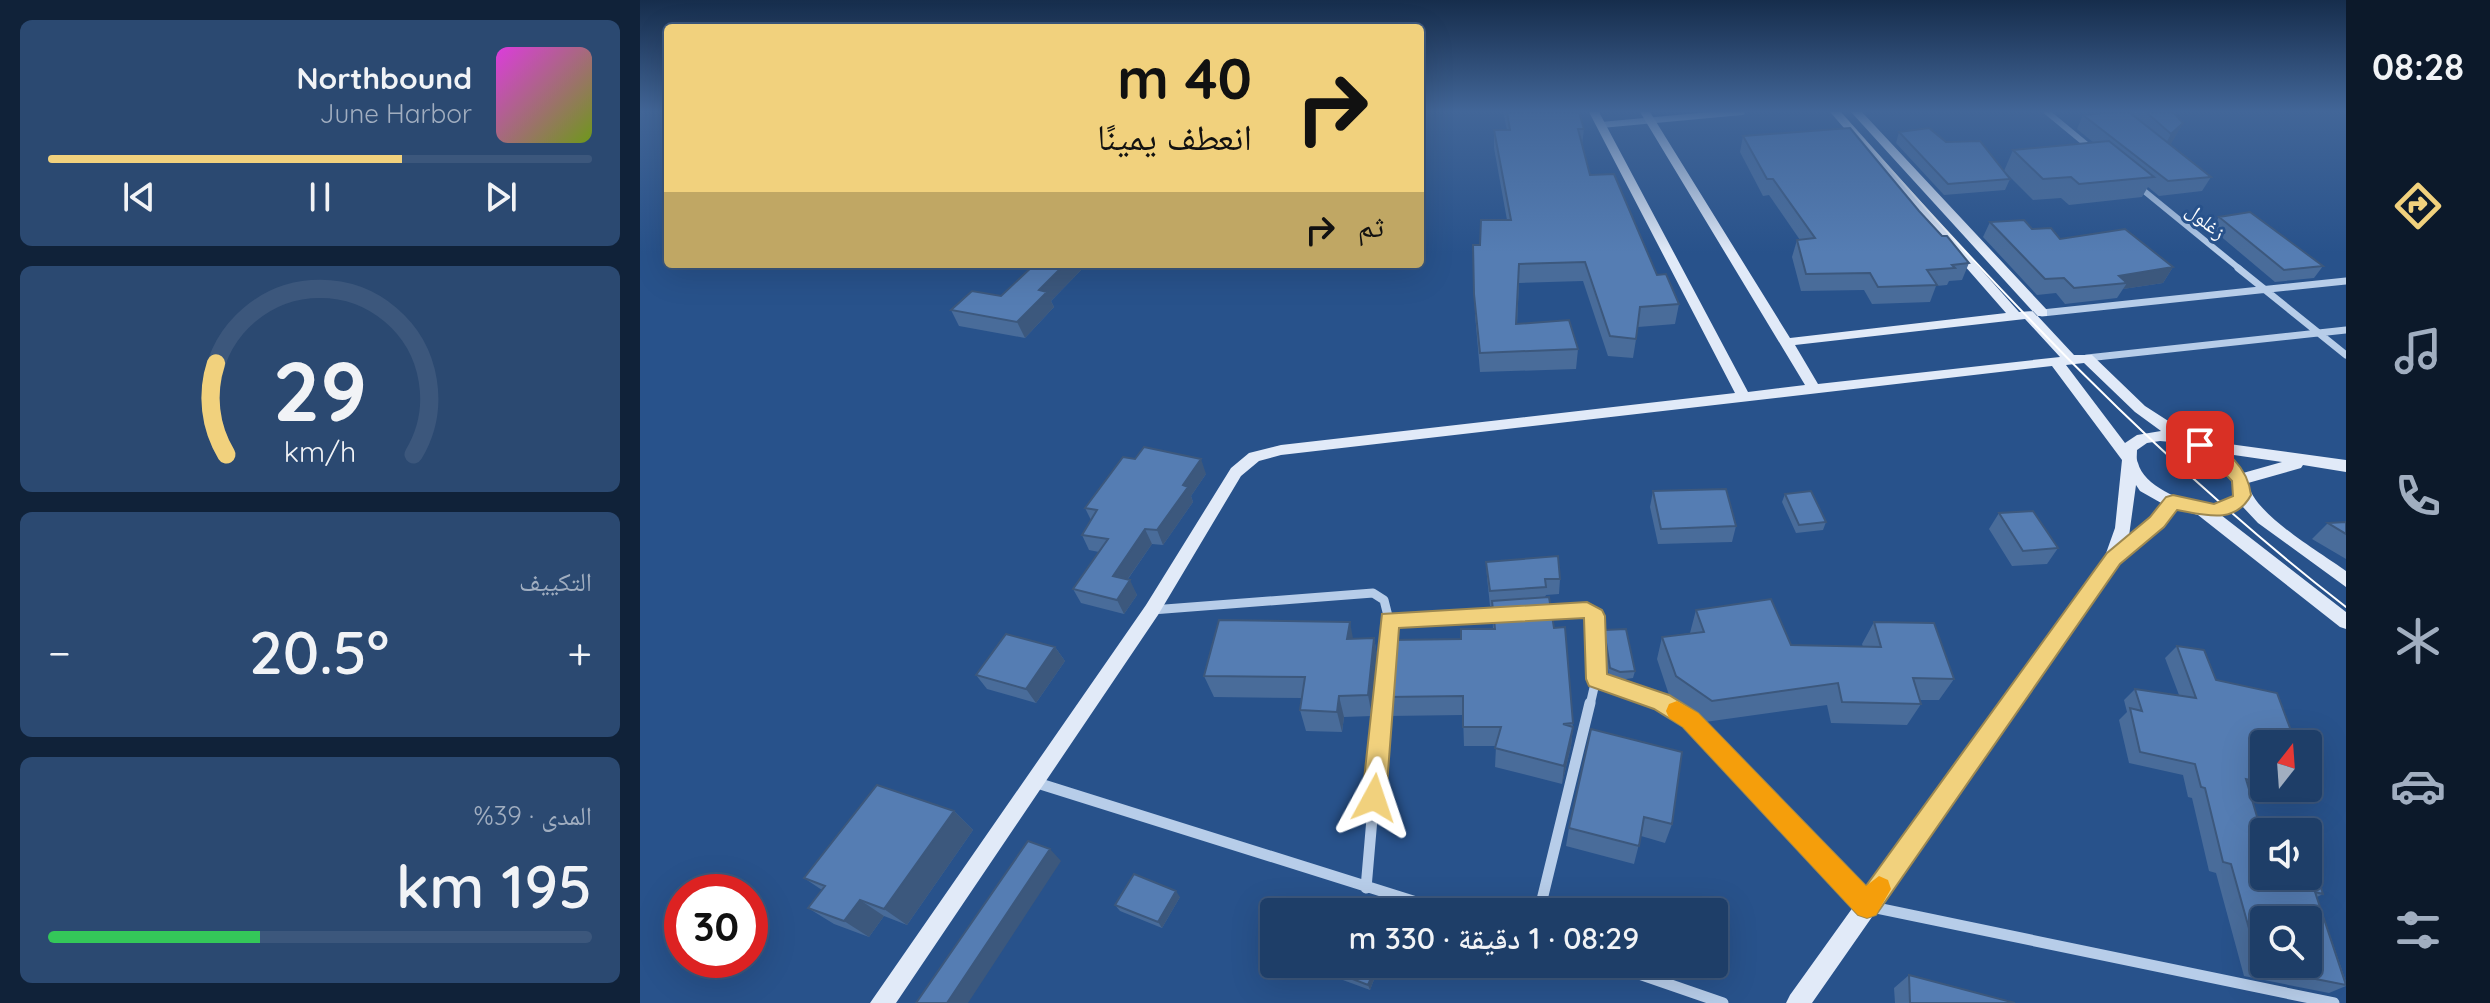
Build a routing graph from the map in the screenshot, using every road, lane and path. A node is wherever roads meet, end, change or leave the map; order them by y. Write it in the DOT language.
graph roads {
  1 [pos="1619,159"];
  2 [pos="1674,159"];
  3 [pos="1880,159"];
  4 [pos="1896,159"];
  5 [pos="2132,181"];
  6 [pos="2346,281"];
  7 [pos="2265,290"];
  8 [pos="2029,314"];
  9 [pos="2346,330"];
  10 [pos="2319,333"];
  11 [pos="1788,342"];
  12 [pos="2346,355"];
  13 [pos="2071,360"];
  14 [pos="1815,390"];
  15 [pos="1745,399"];
  16 [pos="2193,442"];
  17 [pos="2128,462"];
  18 [pos="2314,462"];
  19 [pos="2346,466"];
  20 [pos="2242,487"];
  21 [pos="2173,502"];
  22 [pos="2203,510"];
  23 [pos="2113,558"];
  24 [pos="2346,580"];
  25 [pos="1152,610"];
  26 [pos="1531,611"];
  27 [pos="1515,612"];
  28 [pos="1389,620"];
  29 [pos="2346,622"];
  30 [pos="1596,679"];
  31 [pos="1034,782"];
  32 [pos="1366,888"];
  33 [pos="1400,898"];
  34 [pos="1542,898"];
  35 [pos="1867,906"];
  36 [pos="1651,978"];
  37 [pos="882,1003"];
  38 [pos="1723,1003"];
  39 [pos="1798,1003"];
  40 [pos="2334,1003"];
  1 -- 15 [label="main road"];
  2 -- 11 [label="main road"];
  3 -- 8 [label="main road"];
  4 -- 8 [label="main road"];
  5 -- 7 [label="street, زغلول"];
  6 -- 7 [label="street"];
  7 -- 8 [label="street"];
  7 -- 10 [label="street, زغلول"];
  8 -- 11 [label="main road"];
  8 -- 13 [label="main road"];
  9 -- 10 [label="street"];
  10 -- 12 [label="street, زغلول"];
  10 -- 13 [label="street"];
  11 -- 14 [label="main road"];
  13 -- 14 [label="main road"];
  13 -- 16 [label="main road"];
  13 -- 17 [label="main road"];
  14 -- 15 [label="main road"];
  15 -- 25 [label="main road"];
  16 -- 17 [label="main road"];
  16 -- 18 [label="main road"];
  16 -- 20 [label="main road"];
  17 -- 21 [label="main road"];
  17 -- 23 [label="main road"];
  18 -- 19 [label="main road"];
  18 -- 20 [label="main road"];
  20 -- 22 [label="main road"];
  20 -- 24 [label="main road"];
  21 -- 22 [label="main road"];
  21 -- 23 [label="main road"];
  22 -- 29 [label="main road"];
  23 -- 35 [label="main road"];
  25 -- 28 [label="street"];
  25 -- 31 [label="main road"];
  26 -- 30 [label="street"];
  27 -- 28 [label="street"];
  28 -- 32 [label="street"];
  30 -- 34 [label="street"];
  30 -- 35 [label="street"];
  31 -- 32 [label="street"];
  31 -- 37 [label="main road"];
  32 -- 33 [label="street"];
  35 -- 39 [label="main road"];
  35 -- 40 [label="street"];
  36 -- 38 [label="street"];
}
